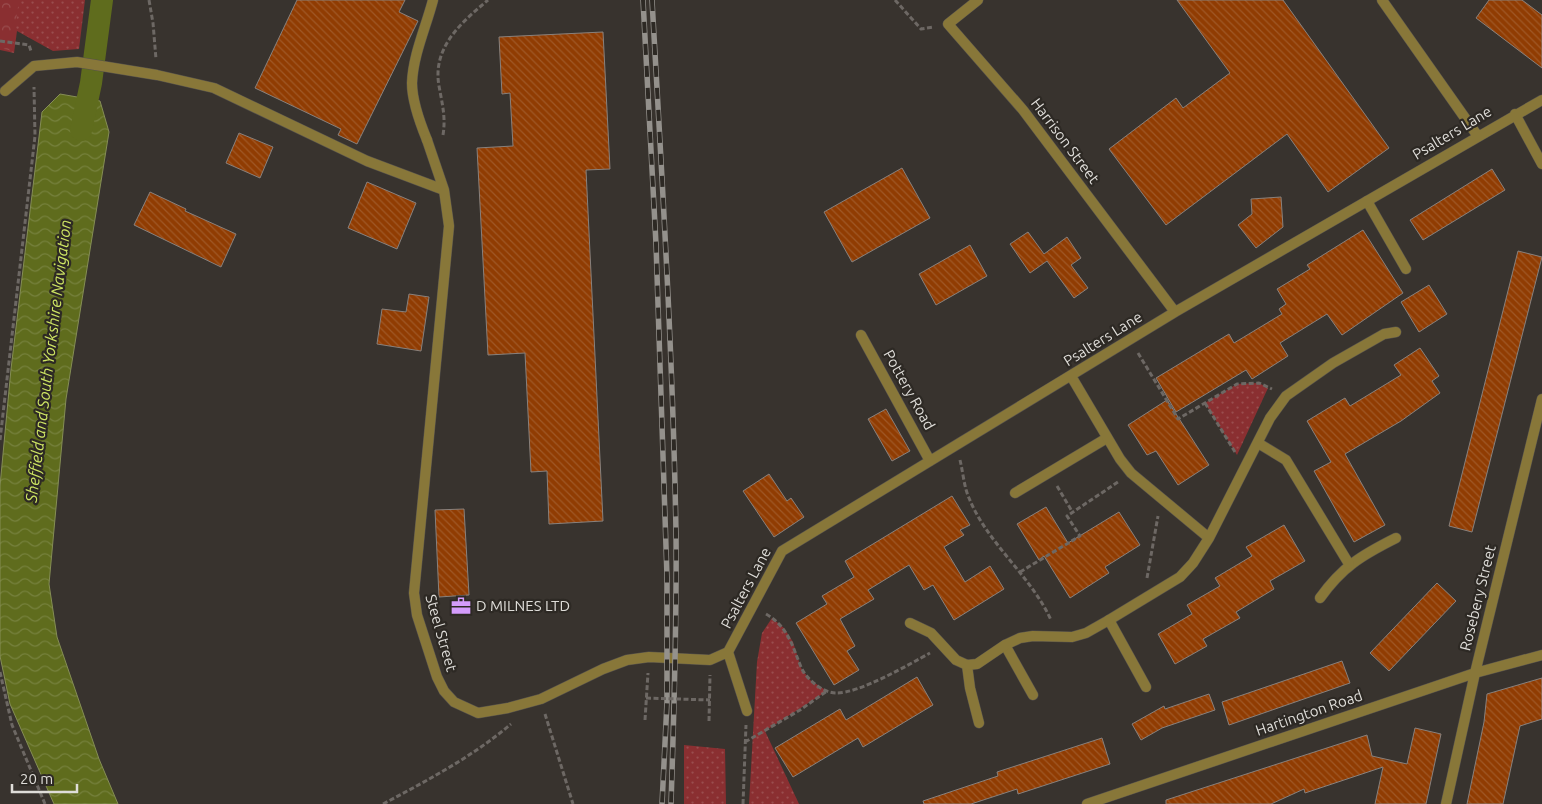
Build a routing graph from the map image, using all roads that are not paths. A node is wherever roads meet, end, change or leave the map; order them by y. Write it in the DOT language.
graph roads {
  1 [pos="433,0"];
  2 [pos="978,0"];
  3 [pos="1382,0"];
  4 [pos="2,91"];
  5 [pos="1542,100"];
  6 [pos="1515,114"];
  7 [pos="1477,135"];
  8 [pos="1542,164"];
  9 [pos="444,190"];
  10 [pos="1367,201"];
  11 [pos="1406,269"];
  12 [pos="1176,312"];
  13 [pos="1396,332"];
  14 [pos="861,334"];
  15 [pos="1070,376"];
  16 [pos="1542,399"];
  17 [pos="1107,438"];
  18 [pos="1258,443"];
  19 [pos="930,461"];
  20 [pos="1016,493"];
  21 [pos="1209,538"];
  22 [pos="1396,538"];
  23 [pos="1349,564"];
  24 [pos="1320,598"];
  25 [pos="1109,620"];
  26 [pos="910,623"];
  27 [pos="1006,645"];
  28 [pos="728,652"];
  29 [pos="1542,655"];
  30 [pos="967,665"];
  31 [pos="1475,673"];
  32 [pos="1146,687"];
  33 [pos="1033,696"];
  34 [pos="746,710"];
  35 [pos="979,722"];
  36 [pos="1087,804"];
  37 [pos="1446,804"];
  1 -- 9 [label="street, Steel Street"];
  2 -- 12 [label="street, Harrison Street"];
  3 -- 7 [label="street"];
  4 -- 9 [label="street"];
  5 -- 6 [label="street, Psalters Lane"];
  6 -- 7 [label="street, Psalters Lane"];
  6 -- 8 [label="street"];
  7 -- 10 [label="street, Psalters Lane"];
  9 -- 28 [label="street, Steel Street"];
  10 -- 11 [label="street"];
  10 -- 12 [label="street, Psalters Lane"];
  12 -- 15 [label="street, Psalters Lane"];
  13 -- 18 [label="street"];
  14 -- 19 [label="street, Pottery Road"];
  15 -- 17 [label="street"];
  15 -- 19 [label="street, Psalters Lane"];
  16 -- 31 [label="street, Rosebery Street"];
  17 -- 20 [label="street"];
  17 -- 21 [label="street"];
  18 -- 21 [label="street"];
  18 -- 23 [label="street"];
  19 -- 28 [label="street, Psalters Lane"];
  21 -- 25 [label="street"];
  22 -- 23 [label="street"];
  23 -- 24 [label="street"];
  25 -- 27 [label="street"];
  25 -- 32 [label="street"];
  26 -- 30 [label="street"];
  27 -- 30 [label="street"];
  27 -- 33 [label="street"];
  28 -- 34 [label="street"];
  29 -- 31 [label="street, Hartington Road"];
  30 -- 35 [label="street"];
  31 -- 36 [label="street, Hartington Road"];
  31 -- 37 [label="street, Rosebery Street"];
}
